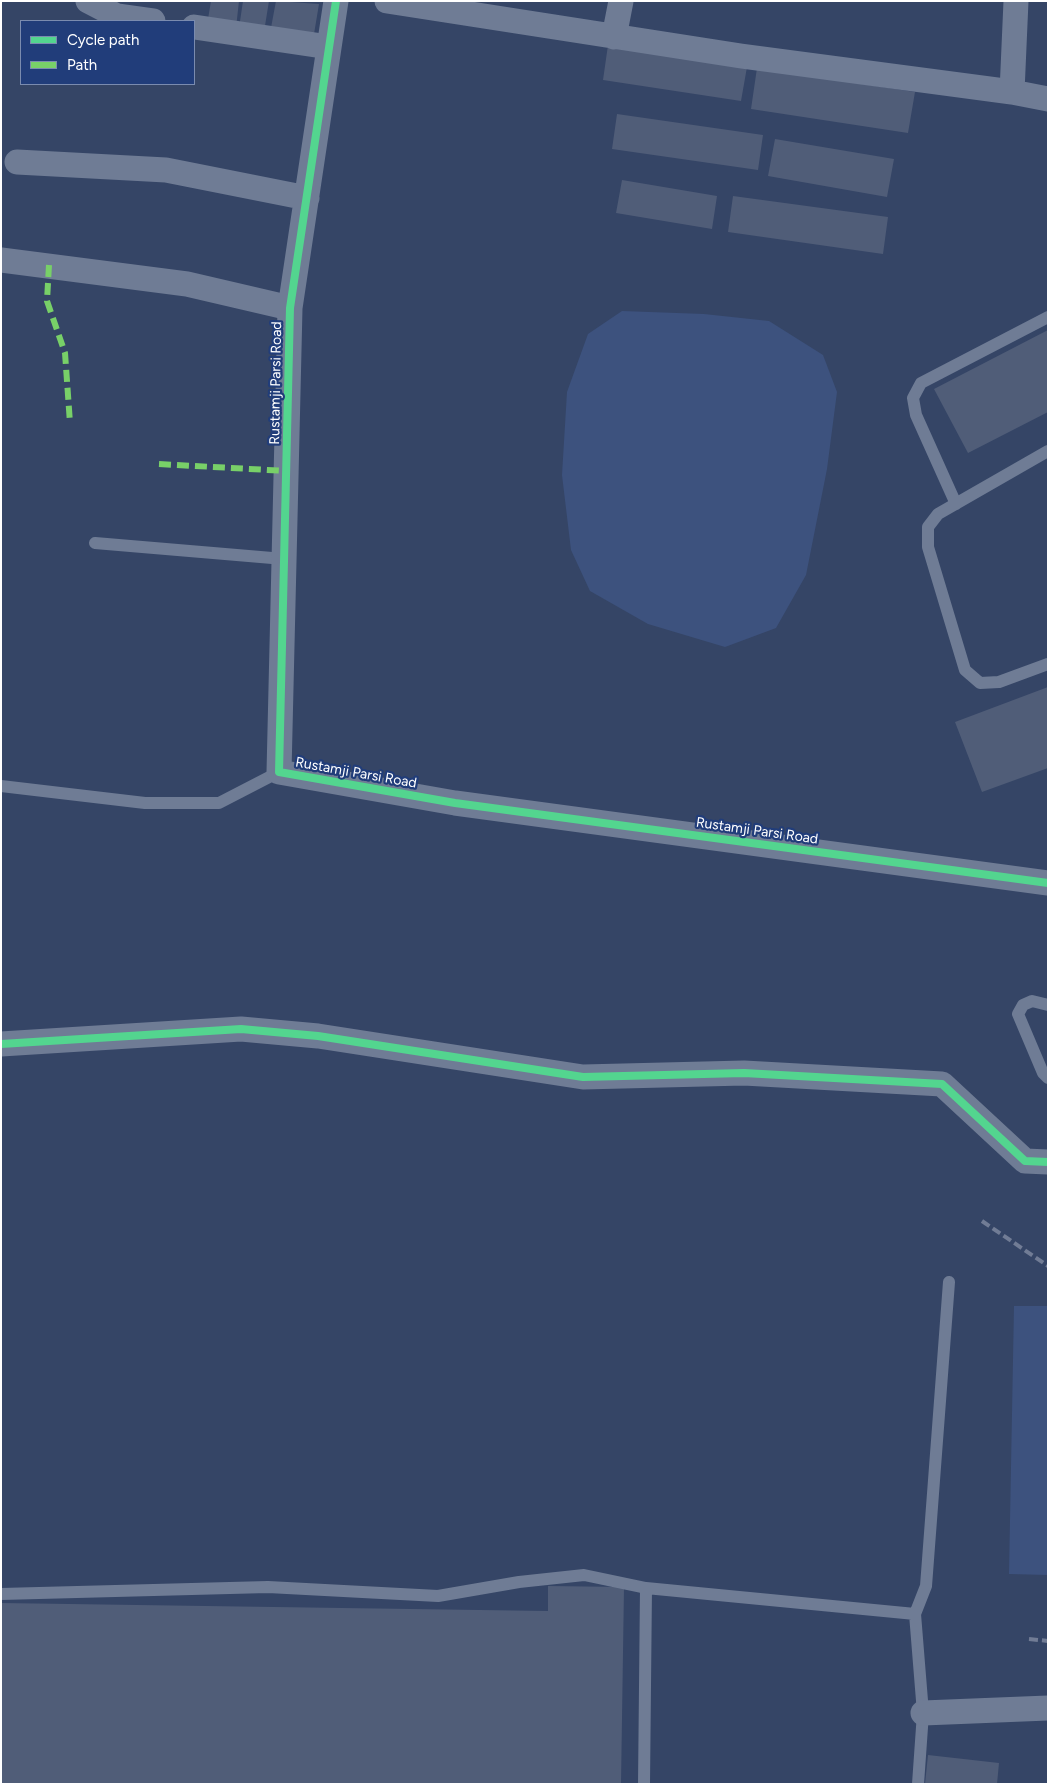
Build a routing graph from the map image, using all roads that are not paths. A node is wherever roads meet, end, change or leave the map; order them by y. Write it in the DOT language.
graph roads {
  1 [pos="88,1"];
  2 [pos="336,1"];
  3 [pos="387,1"];
  4 [pos="621,1"];
  5 [pos="1016,1"];
  6 [pos="514,11"];
  7 [pos="146,20"];
  8 [pos="195,27"];
  9 [pos="614,37"];
  10 [pos="329,47"];
  11 [pos="1012,92"];
  12 [pos="1048,100"];
  13 [pos="17,162"];
  14 [pos="307,198"];
  15 [pos="1,260"];
  16 [pos="290,308"];
  17 [pos="1048,316"];
  18 [pos="1048,450"];
  19 [pos="956,504"];
  20 [pos="94,543"];
  21 [pos="284,559"];
  22 [pos="1048,664"];
  23 [pos="279,772"];
  24 [pos="1,786"];
  25 [pos="1048,883"];
  26 [pos="1048,1005"];
  27 [pos="1,1044"];
  28 [pos="1048,1078"];
  29 [pos="1048,1162"];
  30 [pos="948,1282"];
  31 [pos="646,1588"];
  32 [pos="1,1594"];
  33 [pos="915,1614"];
  34 [pos="1048,1708"];
  35 [pos="923,1713"];
  36 [pos="644,1784"];
  37 [pos="918,1784"];
  1 -- 7 [label="street"];
  2 -- 10 [label="street, Rustamji Parsi Road"];
  3 -- 6 [label="street"];
  4 -- 9 [label="street"];
  5 -- 11 [label="street"];
  6 -- 9 [label="street"];
  8 -- 10 [label="street"];
  9 -- 11 [label="street"];
  10 -- 14 [label="street, Rustamji Parsi Road"];
  11 -- 12 [label="street"];
  13 -- 14 [label="street"];
  14 -- 16 [label="street, Rustamji Parsi Road"];
  15 -- 16 [label="street"];
  16 -- 21 [label="street, Rustamji Parsi Road"];
  17 -- 19 [label="lane"];
  18 -- 19 [label="lane"];
  19 -- 22 [label="lane"];
  20 -- 21 [label="lane"];
  21 -- 23 [label="street, Rustamji Parsi Road"];
  23 -- 24 [label="lane, Rustamji Parsi Road"];
  23 -- 25 [label="street, Rustamji Parsi Road"];
  26 -- 28 [label="lane"];
  27 -- 29 [label="street"];
  30 -- 33 [label="lane"];
  31 -- 32 [label="lane"];
  31 -- 33 [label="lane"];
  31 -- 36 [label="lane"];
  33 -- 35 [label="lane"];
  34 -- 35 [label="street"];
  35 -- 37 [label="lane"];
}
